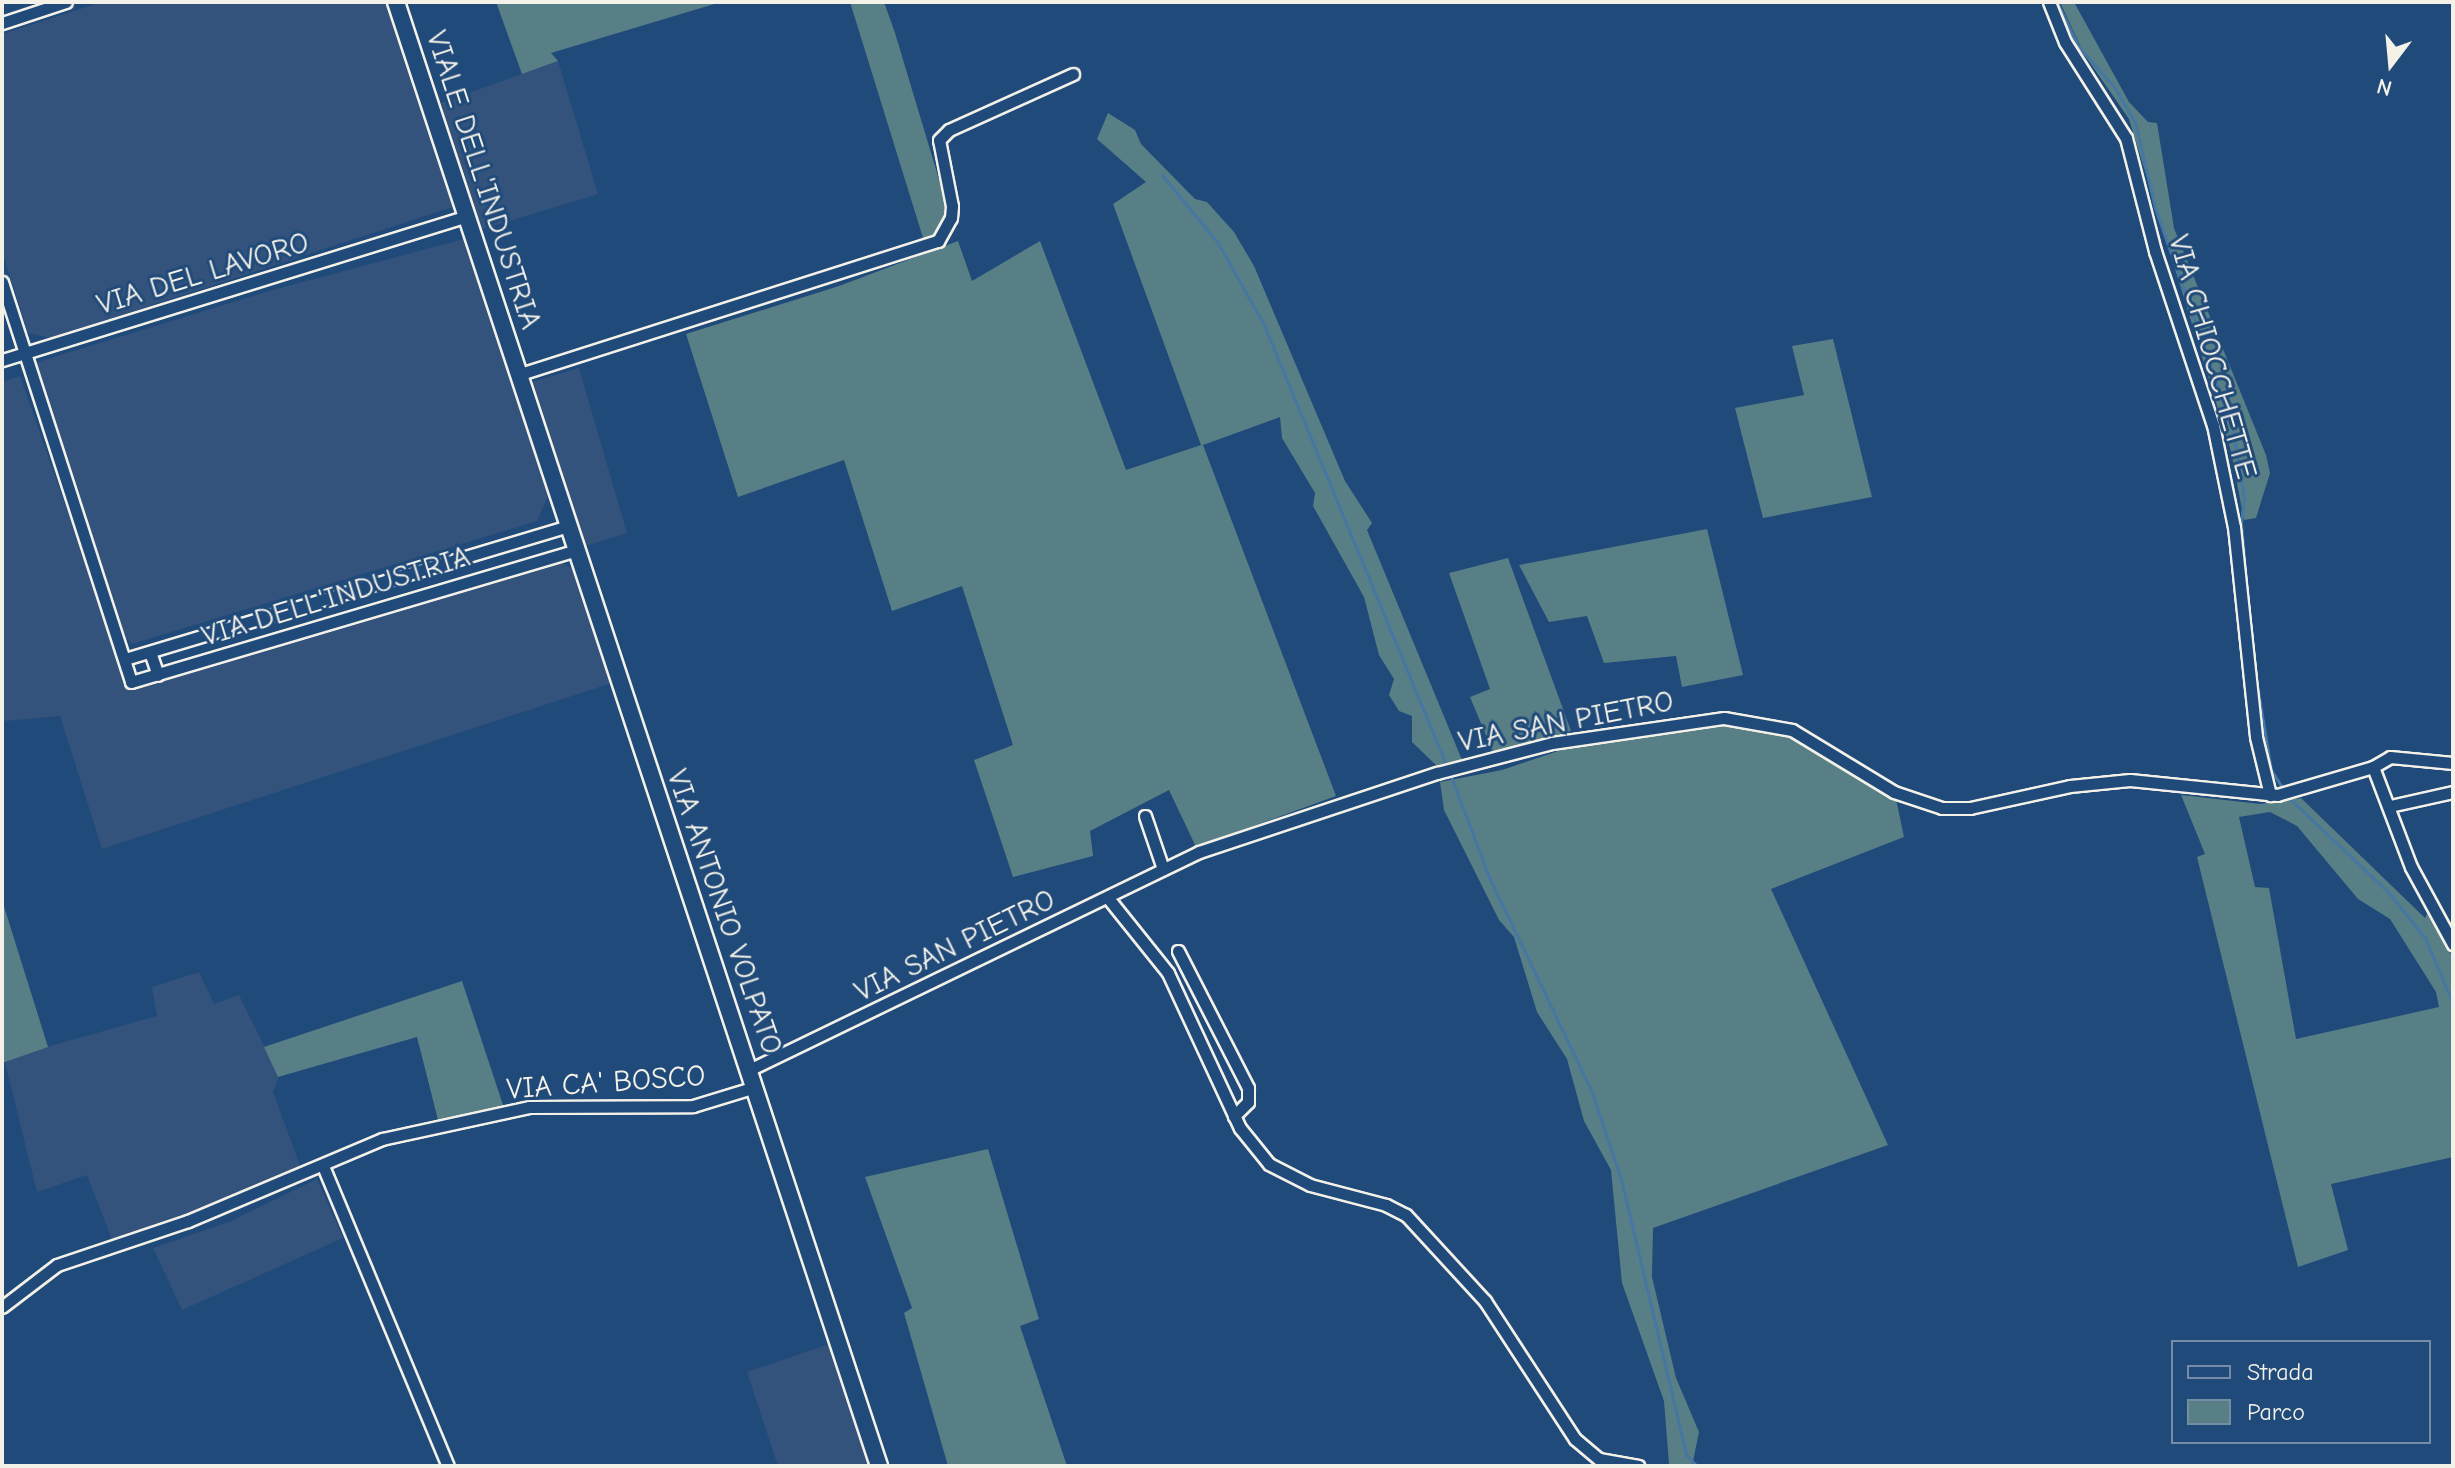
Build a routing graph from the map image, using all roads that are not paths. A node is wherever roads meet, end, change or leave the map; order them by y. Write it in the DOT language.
graph roads {
  1 [pos="66,2"];
  2 [pos="396,2"];
  3 [pos="2049,2"];
  4 [pos="2,23"];
  5 [pos="1073,74"];
  6 [pos="465,217"];
  7 [pos="2,282"];
  8 [pos="26,353"];
  9 [pos="2,360"];
  10 [pos="517,375"];
  11 [pos="569,526"];
  12 [pos="577,550"];
  13 [pos="150,652"];
  14 [pos="125,659"];
  15 [pos="158,675"];
  16 [pos="2453,763"];
  17 [pos="2373,767"];
  18 [pos="2453,792"];
  19 [pos="2274,795"];
  20 [pos="2390,806"];
  21 [pos="1147,818"];
  22 [pos="1163,869"];
  23 [pos="1108,898"];
  24 [pos="2453,944"];
  25 [pos="1178,951"];
  26 [pos="749,1070"];
  27 [pos="755,1087"];
  28 [pos="1234,1116"];
  29 [pos="323,1166"];
  30 [pos="2,1307"];
  31 [pos="448,1466"];
  32 [pos="879,1466"];
  33 [pos="1638,1466"];
  1 -- 4 [label="street"];
  2 -- 6 [label="street, VIALE DELL'INDUSTRIA"];
  3 -- 19 [label="street, VIA CHIOCCHETTE"];
  5 -- 10 [label="street"];
  6 -- 8 [label="street, VIA DEL LAVORO"];
  6 -- 10 [label="street, VIALE DELL'INDUSTRIA"];
  7 -- 8 [label="street"];
  8 -- 9 [label="street, VIA DEL LAVORO"];
  8 -- 14 [label="street"];
  10 -- 11 [label="street, VIA ANTONIO VOLPATO"];
  11 -- 12 [label="street, VIA ANTONIO VOLPATO"];
  11 -- 13 [label="street, VIA DELL'INDUSTRIA"];
  12 -- 15 [label="street, VIA DELL'INDUSTRIA"];
  12 -- 26 [label="street, VIA ANTONIO VOLPATO"];
  13 -- 14 [label="street, VIA DELL'INDUSTRIA"];
  13 -- 15 [label="street"];
  14 -- 15 [label="street, VIA DELL'INDUSTRIA"];
  16 -- 17 [label="street, VIA SAN PIETRO"];
  17 -- 19 [label="street, VIA SAN PIETRO"];
  17 -- 20 [label="street"];
  18 -- 20 [label="street"];
  19 -- 22 [label="street, VIA SAN PIETRO"];
  20 -- 24 [label="street"];
  21 -- 22 [label="street"];
  22 -- 23 [label="street, VIA SAN PIETRO"];
  23 -- 26 [label="street, VIA SAN PIETRO"];
  23 -- 28 [label="street"];
  25 -- 28 [label="street"];
  26 -- 27 [label="street, VIA ANTONIO VOLPATO"];
  27 -- 29 [label="street, VIA CA' BOSCO"];
  27 -- 32 [label="street, VIA ANTONIO VOLPATO"];
  28 -- 33 [label="street"];
  29 -- 30 [label="street, VIA CA' BOSCO"];
  29 -- 31 [label="street"];
}
